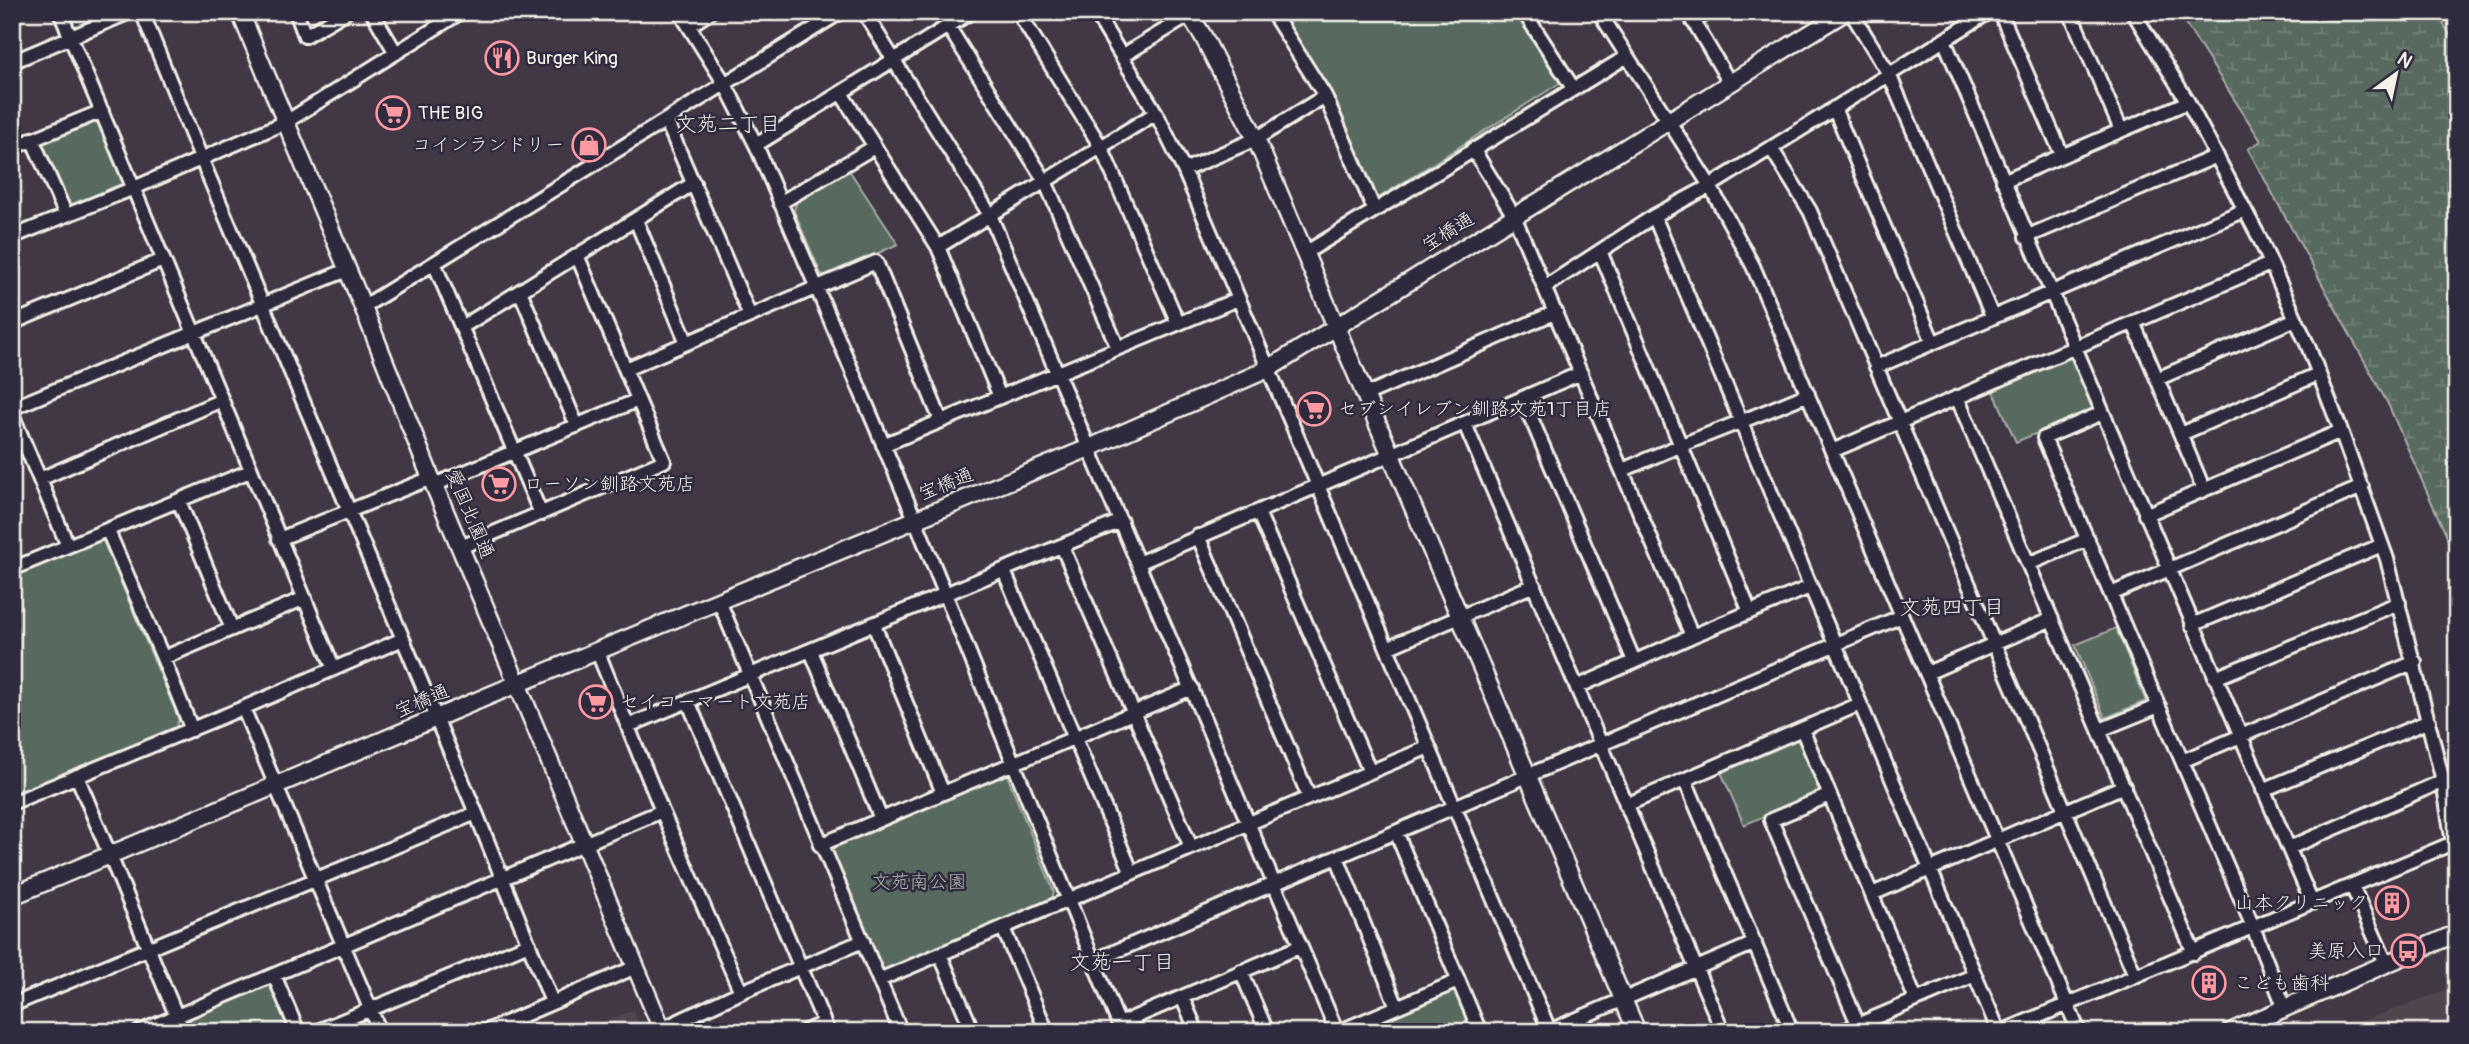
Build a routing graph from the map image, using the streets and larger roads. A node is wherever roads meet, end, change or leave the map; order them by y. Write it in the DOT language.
graph roads {
  1 [pos="60,12"];
  2 [pos="130,12"];
  3 [pos="142,12"];
  4 [pos="240,12"];
  5 [pos="296,12"];
  6 [pos="346,12"];
  7 [pos="372,12"];
  8 [pos="461,12"];
  9 [pos="680,12"];
  10 [pos="710,12"];
  11 [pos="841,12"];
  12 [pos="864,12"];
  13 [pos="971,12"];
  14 [pos="1018,12"];
  15 [pos="1095,12"];
  16 [pos="1272,12"];
  17 [pos="1524,12"];
  18 [pos="1599,12"];
  19 [pos="1709,12"];
  20 [pos="1845,12"];
  21 [pos="1851,12"];
  22 [pos="1989,12"];
  23 [pos="2000,12"];
  24 [pos="2070,12"];
  25 [pos="2133,12"];
  26 [pos="1189,14"];
  27 [pos="1690,17"];
  28 [pos="689,26"];
  29 [pos="948,26"];
  30 [pos="70,37"];
  31 [pos="1944,40"];
  32 [pos="396,52"];
  33 [pos="1122,56"];
  34 [pos="1626,57"];
  35 [pos="895,61"];
  36 [pos="12,62"];
  37 [pos="1889,74"];
  38 [pos="1730,83"];
  39 [pos="725,84"];
  40 [pos="1573,88"];
  41 [pos="841,93"];
  42 [pos="1325,96"];
  43 [pos="2188,102"];
  44 [pos="1834,108"];
  45 [pos="102,111"];
  46 [pos="1156,113"];
  47 [pos="666,120"];
  48 [pos="286,122"];
  49 [pos="1669,122"];
  50 [pos="2121,130"];
  51 [pos="32,139"];
  52 [pos="1256,139"];
  53 [pos="756,145"];
  54 [pos="874,146"];
  55 [pos="1101,147"];
  56 [pos="12,148"];
  57 [pos="1771,148"];
  58 [pos="1473,149"];
  59 [pos="2062,155"];
  60 [pos="2217,156"];
  61 [pos="201,158"];
  62 [pos="1184,170"];
  63 [pos="1045,181"];
  64 [pos="2003,181"];
  65 [pos="694,183"];
  66 [pos="1710,186"];
  67 [pos="134,188"];
  68 [pos="780,203"];
  69 [pos="1374,209"];
  70 [pos="2245,210"];
  71 [pos="66,215"];
  72 [pos="990,215"];
  73 [pos="1514,216"];
  74 [pos="1654,216"];
  75 [pos="636,220"];
  76 [pos="12,237"];
  77 [pos="2026,237"];
  78 [pos="938,247"];
  79 [pos="1600,251"];
  80 [pos="1305,253"];
  81 [pos="577,255"];
  82 [pos="163,260"];
  83 [pos="434,263"];
  84 [pos="2270,264"];
  85 [pos="347,270"];
  86 [pos="815,288"];
  87 [pos="1545,288"];
  88 [pos="520,291"];
  89 [pos="2050,291"];
  90 [pos="1238,299"];
  91 [pos="264,304"];
  92 [pos="363,307"];
  93 [pos="1556,312"];
  94 [pos="750,316"];
  95 [pos="1992,316"];
  96 [pos="2296,318"];
  97 [pos="2133,322"];
  98 [pos="12,323"];
  99 [pos="1178,323"];
  100 [pos="462,327"];
  101 [pos="1336,327"];
  102 [pos="194,334"];
  103 [pos="1933,342"];
  104 [pos="687,343"];
  105 [pos="2074,347"];
  106 [pos="1118,348"];
  107 [pos="1876,367"];
  108 [pos="626,369"];
  109 [pos="1268,369"];
  110 [pos="1057,373"];
  111 [pos="1581,373"];
  112 [pos="2318,374"];
  113 [pos="2157,379"];
  114 [pos="1808,394"];
  115 [pos="1365,395"];
  116 [pos="1000,397"];
  117 [pos="1957,397"];
  118 [pos="1523,399"];
  119 [pos="222,400"];
  120 [pos="638,400"];
  121 [pos="12,408"];
  122 [pos="2102,413"];
  123 [pos="12,414"];
  124 [pos="941,421"];
  125 [pos="1899,421"];
  126 [pos="1465,424"];
  127 [pos="1741,424"];
  128 [pos="577,426"];
  129 [pos="2341,431"];
  130 [pos="2181,434"];
  131 [pos="1680,444"];
  132 [pos="883,445"];
  133 [pos="1089,448"];
  134 [pos="1832,451"];
  135 [pos="515,452"];
  136 [pos="1391,456"];
  137 [pos="1623,470"];
  138 [pos="250,471"];
  139 [pos="40,479"];
  140 [pos="433,481"];
  141 [pos="1318,487"];
  142 [pos="2362,487"];
  143 [pos="2204,490"];
  144 [pos="179,501"];
  145 [pos="350,510"];
  146 [pos="1258,512"];
  147 [pos="541,514"];
  148 [pos="2145,514"];
  149 [pos="915,519"];
  150 [pos="1121,521"];
  151 [pos="108,531"];
  152 [pos="1198,536"];
  153 [pos="279,539"];
  154 [pos="2088,539"];
  155 [pos="2382,545"];
  156 [pos="68,546"];
  157 [pos="1062,546"];
  158 [pos="461,547"];
  159 [pos="1138,563"];
  160 [pos="2028,564"];
  161 [pos="12,569"];
  162 [pos="2169,570"];
  163 [pos="1004,571"];
  164 [pos="1534,585"];
  165 [pos="1810,587"];
  166 [pos="2111,594"];
  167 [pos="945,595"];
  168 [pos="304,598"];
  169 [pos="719,601"];
  170 [pos="2399,603"];
  171 [pos="1750,612"];
  172 [pos="1902,616"];
  173 [pos="1460,617"];
  174 [pos="2052,619"];
  175 [pos="874,625"];
  176 [pos="2192,625"];
  177 [pos="232,629"];
  178 [pos="1692,636"];
  179 [pos="403,639"];
  180 [pos="1994,644"];
  181 [pos="1835,645"];
  182 [pos="1388,648"];
  183 [pos="597,650"];
  184 [pos="811,651"];
  185 [pos="163,658"];
  186 [pos="1634,662"];
  187 [pos="2415,662"];
  188 [pos="334,669"];
  189 [pos="1927,673"];
  190 [pos="750,676"];
  191 [pos="2216,678"];
  192 [pos="517,684"];
  193 [pos="1577,687"];
  194 [pos="1192,688"];
  195 [pos="688,701"];
  196 [pos="1860,704"];
  197 [pos="2159,705"];
  198 [pos="243,708"];
  199 [pos="1133,713"];
  200 [pos="435,718"];
  201 [pos="2429,721"];
  202 [pos="628,726"];
  203 [pos="1802,729"];
  204 [pos="192,730"];
  205 [pos="2100,730"];
  206 [pos="2240,736"];
  207 [pos="1074,737"];
  208 [pos="1600,745"];
  209 [pos="1429,747"];
  210 [pos="2182,761"];
  211 [pos="1013,763"];
  212 [pos="1370,772"];
  213 [pos="77,776"];
  214 [pos="1527,776"];
  215 [pos="1685,780"];
  216 [pos="2443,781"];
  217 [pos="276,785"];
  218 [pos="2123,786"];
  219 [pos="2263,790"];
  220 [pos="943,793"];
  221 [pos="1830,794"];
  222 [pos="1309,797"];
  223 [pos="12,803"];
  224 [pos="1626,805"];
  225 [pos="1455,806"];
  226 [pos="662,811"];
  227 [pos="2065,811"];
  228 [pos="476,813"];
  229 [pos="881,819"];
  230 [pos="1250,823"];
  231 [pos="1396,832"];
  232 [pos="1998,840"];
  233 [pos="586,845"];
  234 [pos="820,845"];
  235 [pos="1191,848"];
  236 [pos="2289,848"];
  237 [pos="109,855"];
  238 [pos="1337,857"];
  239 [pos="1931,868"];
  240 [pos="1132,873"];
  241 [pos="316,880"];
  242 [pos="502,880"];
  243 [pos="1274,884"];
  244 [pos="2352,886"];
  245 [pos="1871,894"];
  246 [pos="12,896"];
  247 [pos="1068,900"];
  248 [pos="2312,903"];
  249 [pos="2253,927"];
  250 [pos="1003,928"];
  251 [pos="2454,935"];
  252 [pos="863,942"];
  253 [pos="1755,943"];
  254 [pos="529,944"];
  255 [pos="345,945"];
  256 [pos="1301,946"];
  257 [pos="148,948"];
  258 [pos="2194,953"];
  259 [pos="940,954"];
  260 [pos="1093,961"];
  261 [pos="2387,965"];
  262 [pos="636,967"];
  263 [pos="802,967"];
  264 [pos="1695,968"];
  265 [pos="1241,971"];
  266 [pos="274,975"];
  267 [pos="1975,975"];
  268 [pos="2135,975"];
  269 [pos="879,980"];
  270 [pos="1458,981"];
  271 [pos="741,992"];
  272 [pos="1182,997"];
  273 [pos="1622,999"];
  274 [pos="1916,1000"];
  275 [pos="552,1002"];
  276 [pos="2067,1003"];
  277 [pos="12,1004"];
  278 [pos="1397,1007"];
  279 [pos="2285,1009"];
  280 [pos="370,1010"];
  281 [pos="176,1016"];
  282 [pos="1858,1024"];
  283 [pos="826,1028"];
  284 [pos="1120,1028"];
  285 [pos="662,1030"];
  286 [pos="139,1032"];
  287 [pos="183,1032"];
  288 [pos="298,1032"];
  289 [pos="315,1032"];
  290 [pos="380,1032"];
  291 [pos="484,1032"];
  292 [pos="804,1032"];
  293 [pos="901,1032"];
  294 [pos="973,1032"];
  295 [pos="1047,1032"];
  296 [pos="1196,1032"];
  297 [pos="1267,1032"];
  298 [pos="1337,1032"];
  299 [pos="1480,1032"];
  300 [pos="1549,1032"];
  301 [pos="1637,1032"];
  302 [pos="1723,1032"];
  303 [pos="1793,1032"];
  304 [pos="1841,1032"];
  305 [pos="2000,1032"];
  306 [pos="2079,1032"];
  307 [pos="2230,1032"];
  1 -- 30 [label="street"];
  2 -- 30 [label="street"];
  3 -- 61 [label="street"];
  4 -- 48 [label="street, 愛国北園通"];
  5 -- 6 [label="street"];
  7 -- 32 [label="street"];
  8 -- 32 [label="street"];
  9 -- 28 [label="street"];
  10 -- 28 [label="street"];
  11 -- 39 [label="street"];
  12 -- 35 [label="street"];
  13 -- 29 [label="street"];
  14 -- 55 [label="street"];
  15 -- 33 [label="street"];
  16 -- 42 [label="street"];
  17 -- 40 [label="street"];
  18 -- 34 [label="street"];
  19 -- 27 [label="street"];
  20 -- 38 [label="street, 宝橋通"];
  21 -- 37 [label="street"];
  22 -- 31 [label="street"];
  23 -- 59 [label="street"];
  24 -- 50 [label="street"];
  25 -- 43 [label="street"];
  26 -- 33 [label="street"];
  26 -- 52 [label="street"];
  27 -- 38 [label="street"];
  28 -- 39 [label="street"];
  29 -- 35 [label="street"];
  29 -- 63 [label="street"];
  30 -- 36 [label="street"];
  30 -- 45 [label="street"];
  31 -- 37 [label="street"];
  31 -- 64 [label="street"];
  32 -- 48 [label="street"];
  33 -- 46 [label="street"];
  34 -- 40 [label="street"];
  34 -- 49 [label="street"];
  35 -- 41 [label="street"];
  35 -- 72 [label="street"];
  37 -- 44 [label="street"];
  37 -- 95 [label="street"];
  38 -- 49 [label="street, 宝橋通"];
  39 -- 47 [label="street"];
  39 -- 53 [label="street"];
  40 -- 58 [label="street"];
  41 -- 53 [label="street"];
  41 -- 54 [label="street"];
  42 -- 52 [label="street"];
  42 -- 69 [label="street"];
  43 -- 50 [label="street"];
  43 -- 60 [label="street"];
  44 -- 57 [label="street"];
  44 -- 103 [label="street"];
  45 -- 51 [label="street"];
  45 -- 67 [label="street"];
  46 -- 55 [label="street"];
  46 -- 62 [label="street"];
  47 -- 65 [label="street"];
  47 -- 83 [label="street"];
  48 -- 61 [label="street"];
  48 -- 85 [label="street, 愛国北園通"];
  49 -- 66 [label="street"];
  49 -- 73 [label="street, 宝橋通"];
  50 -- 59 [label="street"];
  51 -- 56 [label="street"];
  51 -- 71 [label="street"];
  52 -- 62 [label="street"];
  52 -- 80 [label="street"];
  53 -- 68 [label="street"];
  54 -- 68 [label="street"];
  54 -- 78 [label="street"];
  55 -- 63 [label="street"];
  55 -- 99 [label="street"];
  57 -- 66 [label="street"];
  57 -- 107 [label="street"];
  58 -- 69 [label="street"];
  58 -- 73 [label="street"];
  59 -- 64 [label="street"];
  60 -- 70 [label="street"];
  60 -- 77 [label="street"];
  61 -- 67 [label="street"];
  61 -- 91 [label="street"];
  62 -- 90 [label="street"];
  63 -- 72 [label="street"];
  63 -- 106 [label="street"];
  64 -- 77 [label="street"];
  65 -- 75 [label="street"];
  65 -- 94 [label="street"];
  66 -- 74 [label="street"];
  66 -- 114 [label="street"];
  67 -- 71 [label="street"];
  67 -- 82 [label="street"];
  68 -- 86 [label="street"];
  69 -- 80 [label="street"];
  70 -- 84 [label="street"];
  70 -- 89 [label="street"];
  71 -- 76 [label="street"];
  72 -- 78 [label="street"];
  72 -- 110 [label="street"];
  73 -- 87 [label="street"];
  73 -- 101 [label="street, 宝橋通"];
  74 -- 79 [label="street"];
  74 -- 127 [label="street"];
  75 -- 81 [label="street"];
  75 -- 104 [label="street"];
  77 -- 89 [label="street"];
  78 -- 116 [label="street"];
  79 -- 87 [label="street"];
  79 -- 131 [label="street"];
  80 -- 101 [label="street"];
  81 -- 88 [label="street"];
  81 -- 108 [label="street"];
  82 -- 98 [label="street"];
  82 -- 102 [label="street"];
  83 -- 92 [label="street"];
  83 -- 100 [label="street"];
  84 -- 96 [label="street"];
  84 -- 97 [label="street"];
  85 -- 91 [label="street"];
  85 -- 92 [label="street, 愛国北園通"];
  86 -- 94 [label="street"];
  86 -- 124 [label="street"];
  86 -- 132 [label="street"];
  87 -- 93 [label="street"];
  88 -- 100 [label="street"];
  88 -- 128 [label="street"];
  89 -- 95 [label="street"];
  89 -- 105 [label="street"];
  90 -- 99 [label="street"];
  90 -- 109 [label="street"];
  91 -- 102 [label="street"];
  91 -- 145 [label="street"];
  92 -- 140 [label="street, 愛国北園通"];
  93 -- 111 [label="street"];
  93 -- 115 [label="street"];
  94 -- 104 [label="street"];
  95 -- 103 [label="street"];
  96 -- 112 [label="street"];
  96 -- 113 [label="street"];
  97 -- 105 [label="street"];
  97 -- 113 [label="street"];
  99 -- 106 [label="street"];
  100 -- 135 [label="street"];
  101 -- 109 [label="street, 宝橋通"];
  101 -- 115 [label="street"];
  102 -- 119 [label="street"];
  102 -- 121 [label="street"];
  103 -- 107 [label="street"];
  104 -- 108 [label="street"];
  105 -- 117 [label="street"];
  105 -- 122 [label="street"];
  106 -- 110 [label="street"];
  107 -- 125 [label="street"];
  108 -- 120 [label="street"];
  109 -- 133 [label="street, 宝橋通"];
  109 -- 141 [label="street"];
  110 -- 116 [label="street"];
  110 -- 133 [label="street"];
  111 -- 118 [label="street"];
  111 -- 137 [label="street"];
  112 -- 129 [label="street"];
  112 -- 130 [label="street"];
  113 -- 130 [label="street"];
  114 -- 127 [label="street"];
  114 -- 134 [label="street"];
  115 -- 136 [label="street"];
  116 -- 124 [label="street"];
  117 -- 125 [label="street"];
  117 -- 160 [label="street"];
  118 -- 126 [label="street"];
  118 -- 186 [label="street"];
  119 -- 138 [label="street"];
  119 -- 139 [label="street"];
  120 -- 128 [label="street"];
  120 -- 147 [label="street"];
  122 -- 148 [label="street"];
  122 -- 154 [label="street"];
  123 -- 139 [label="street"];
  124 -- 132 [label="street"];
  125 -- 134 [label="street"];
  125 -- 180 [label="street"];
  126 -- 136 [label="street"];
  126 -- 164 [label="street"];
  127 -- 131 [label="street"];
  127 -- 165 [label="street"];
  128 -- 135 [label="street"];
  129 -- 142 [label="street"];
  129 -- 143 [label="street"];
  130 -- 143 [label="street"];
  131 -- 137 [label="street"];
  131 -- 171 [label="street"];
  132 -- 149 [label="street"];
  133 -- 149 [label="street, 宝橋通"];
  133 -- 150 [label="street"];
  134 -- 172 [label="street"];
  135 -- 140 [label="street"];
  135 -- 147 [label="street"];
  136 -- 141 [label="street"];
  136 -- 173 [label="street"];
  137 -- 178 [label="street"];
  138 -- 144 [label="street"];
  138 -- 153 [label="street"];
  139 -- 156 [label="street"];
  140 -- 145 [label="street"];
  140 -- 158 [label="street, 愛国北園通"];
  141 -- 146 [label="street"];
  141 -- 182 [label="street"];
  142 -- 155 [label="street"];
  142 -- 162 [label="street"];
  143 -- 148 [label="street"];
  144 -- 151 [label="street"];
  144 -- 177 [label="street"];
  145 -- 153 [label="street"];
  145 -- 179 [label="street"];
  146 -- 152 [label="street"];
  146 -- 212 [label="street"];
  147 -- 158 [label="street"];
  148 -- 162 [label="street"];
  149 -- 167 [label="street"];
  149 -- 169 [label="street, 宝橋通"];
  150 -- 157 [label="street"];
  150 -- 159 [label="street"];
  151 -- 156 [label="street"];
  151 -- 185 [label="street"];
  152 -- 159 [label="street"];
  152 -- 222 [label="street"];
  153 -- 168 [label="street"];
  154 -- 160 [label="street"];
  154 -- 166 [label="street"];
  155 -- 170 [label="street"];
  155 -- 176 [label="street"];
  156 -- 161 [label="street"];
  157 -- 163 [label="street"];
  157 -- 199 [label="street"];
  158 -- 192 [label="street, 愛国北園通"];
  159 -- 194 [label="street"];
  160 -- 174 [label="street"];
  162 -- 166 [label="street"];
  162 -- 176 [label="street"];
  163 -- 167 [label="street"];
  163 -- 207 [label="street"];
  164 -- 173 [label="street"];
  164 -- 193 [label="street"];
  165 -- 171 [label="street"];
  165 -- 181 [label="street"];
  166 -- 197 [label="street"];
  167 -- 175 [label="street"];
  167 -- 211 [label="street"];
  168 -- 177 [label="street"];
  168 -- 188 [label="street"];
  169 -- 183 [label="street, 宝橋通"];
  169 -- 190 [label="street"];
  170 -- 187 [label="street"];
  170 -- 191 [label="street"];
  171 -- 178 [label="street"];
  172 -- 181 [label="street"];
  172 -- 189 [label="street"];
  173 -- 182 [label="street"];
  173 -- 214 [label="street"];
  174 -- 180 [label="street"];
  174 -- 205 [label="street"];
  175 -- 184 [label="street"];
  175 -- 220 [label="street"];
  176 -- 191 [label="street"];
  177 -- 185 [label="street"];
  178 -- 186 [label="street"];
  179 -- 188 [label="street"];
  179 -- 200 [label="street"];
  180 -- 189 [label="street"];
  180 -- 227 [label="street"];
  181 -- 196 [label="street"];
  181 -- 208 [label="street"];
  182 -- 209 [label="street"];
  183 -- 192 [label="street, 宝橋通"];
  183 -- 202 [label="street"];
  184 -- 190 [label="street"];
  184 -- 229 [label="street"];
  185 -- 204 [label="street"];
  186 -- 193 [label="street"];
  187 -- 201 [label="street"];
  187 -- 206 [label="street"];
  188 -- 198 [label="street"];
  189 -- 232 [label="street"];
  190 -- 195 [label="street"];
  190 -- 234 [label="street"];
  191 -- 206 [label="street"];
  192 -- 200 [label="street, 宝橋通"];
  192 -- 233 [label="street, 愛国北園通"];
  193 -- 208 [label="street"];
  194 -- 199 [label="street"];
  194 -- 230 [label="street"];
  195 -- 202 [label="street"];
  195 -- 263 [label="street"];
  196 -- 203 [label="street"];
  196 -- 239 [label="street"];
  197 -- 205 [label="street"];
  197 -- 210 [label="street"];
  198 -- 204 [label="street"];
  198 -- 217 [label="street"];
  199 -- 207 [label="street"];
  199 -- 235 [label="street"];
  200 -- 217 [label="street, 宝橋通"];
  200 -- 228 [label="street"];
  201 -- 216 [label="street"];
  201 -- 219 [label="street"];
  202 -- 226 [label="street"];
  203 -- 215 [label="street"];
  203 -- 221 [label="street"];
  204 -- 213 [label="street"];
  205 -- 218 [label="street"];
  206 -- 210 [label="street"];
  206 -- 219 [label="street"];
  207 -- 211 [label="street"];
  207 -- 240 [label="street"];
  208 -- 214 [label="street"];
  208 -- 224 [label="street"];
  209 -- 212 [label="street"];
  209 -- 225 [label="street"];
  210 -- 249 [label="street"];
  211 -- 220 [label="street"];
  211 -- 247 [label="street"];
  212 -- 222 [label="street"];
  213 -- 223 [label="street"];
  213 -- 237 [label="street"];
  214 -- 225 [label="street"];
  214 -- 273 [label="street"];
  215 -- 224 [label="street"];
  215 -- 253 [label="street"];
  216 -- 236 [label="street"];
  216 -- 244 [label="street"];
  217 -- 237 [label="street, 宝橋通"];
  217 -- 241 [label="street"];
  218 -- 227 [label="street"];
  218 -- 258 [label="street"];
  219 -- 236 [label="street"];
  220 -- 229 [label="street"];
  221 -- 245 [label="street"];
  221 -- 282 [label="street"];
  222 -- 230 [label="street"];
  224 -- 264 [label="street"];
  225 -- 231 [label="street"];
  225 -- 300 [label="street"];
  226 -- 233 [label="street"];
  226 -- 271 [label="street"];
  227 -- 232 [label="street"];
  227 -- 268 [label="street"];
  228 -- 241 [label="street"];
  228 -- 242 [label="street"];
  229 -- 234 [label="street"];
  230 -- 235 [label="street"];
  230 -- 243 [label="street"];
  231 -- 238 [label="street"];
  231 -- 270 [label="street"];
  232 -- 239 [label="street"];
  232 -- 276 [label="street"];
  233 -- 242 [label="street"];
  233 -- 262 [label="street, 愛国北園通"];
  234 -- 252 [label="street"];
  235 -- 240 [label="street"];
  236 -- 248 [label="street"];
  237 -- 246 [label="street, 宝橋通"];
  237 -- 257 [label="street"];
  238 -- 243 [label="street"];
  238 -- 278 [label="street"];
  239 -- 245 [label="street"];
  239 -- 267 [label="street"];
  240 -- 247 [label="street"];
  241 -- 255 [label="street"];
  241 -- 257 [label="street"];
  242 -- 254 [label="street"];
  242 -- 255 [label="street"];
  243 -- 256 [label="street"];
  243 -- 260 [label="street"];
  244 -- 248 [label="street"];
  244 -- 261 [label="street"];
  245 -- 274 [label="street"];
  247 -- 250 [label="street"];
  247 -- 260 [label="street"];
  248 -- 249 [label="street"];
  249 -- 258 [label="street"];
  249 -- 279 [label="street"];
  250 -- 259 [label="street"];
  250 -- 295 [label="street"];
  251 -- 261 [label="street"];
  252 -- 263 [label="street"];
  252 -- 269 [label="street"];
  253 -- 264 [label="street"];
  253 -- 303 [label="street"];
  254 -- 275 [label="street"];
  254 -- 280 [label="street"];
  255 -- 266 [label="street"];
  255 -- 280 [label="street"];
  256 -- 265 [label="street"];
  256 -- 298 [label="street"];
  257 -- 277 [label="street"];
  257 -- 281 [label="street"];
  258 -- 268 [label="street"];
  259 -- 269 [label="street"];
  259 -- 294 [label="street"];
  260 -- 284 [label="street"];
  261 -- 279 [label="street"];
  262 -- 275 [label="street"];
  262 -- 285 [label="street, 愛国北園通"];
  263 -- 271 [label="street"];
  263 -- 283 [label="street"];
  264 -- 273 [label="street"];
  264 -- 302 [label="street"];
  265 -- 272 [label="street"];
  265 -- 297 [label="street"];
  266 -- 281 [label="street"];
  266 -- 288 [label="street"];
  267 -- 274 [label="street"];
  267 -- 305 [label="street"];
  268 -- 276 [label="street"];
  269 -- 293 [label="street"];
  270 -- 278 [label="street"];
  270 -- 299 [label="street"];
  271 -- 285 [label="street"];
  272 -- 284 [label="street"];
  272 -- 296 [label="street"];
  273 -- 300 [label="street"];
  273 -- 301 [label="street"];
  274 -- 282 [label="street"];
  275 -- 291 [label="street"];
  276 -- 305 [label="street"];
  276 -- 306 [label="street"];
  278 -- 298 [label="street"];
  279 -- 307 [label="street"];
  280 -- 289 [label="street"];
  280 -- 290 [label="street"];
  281 -- 286 [label="street"];
  281 -- 287 [label="street"];
  282 -- 304 [label="street"];
  283 -- 292 [label="street"];
}
